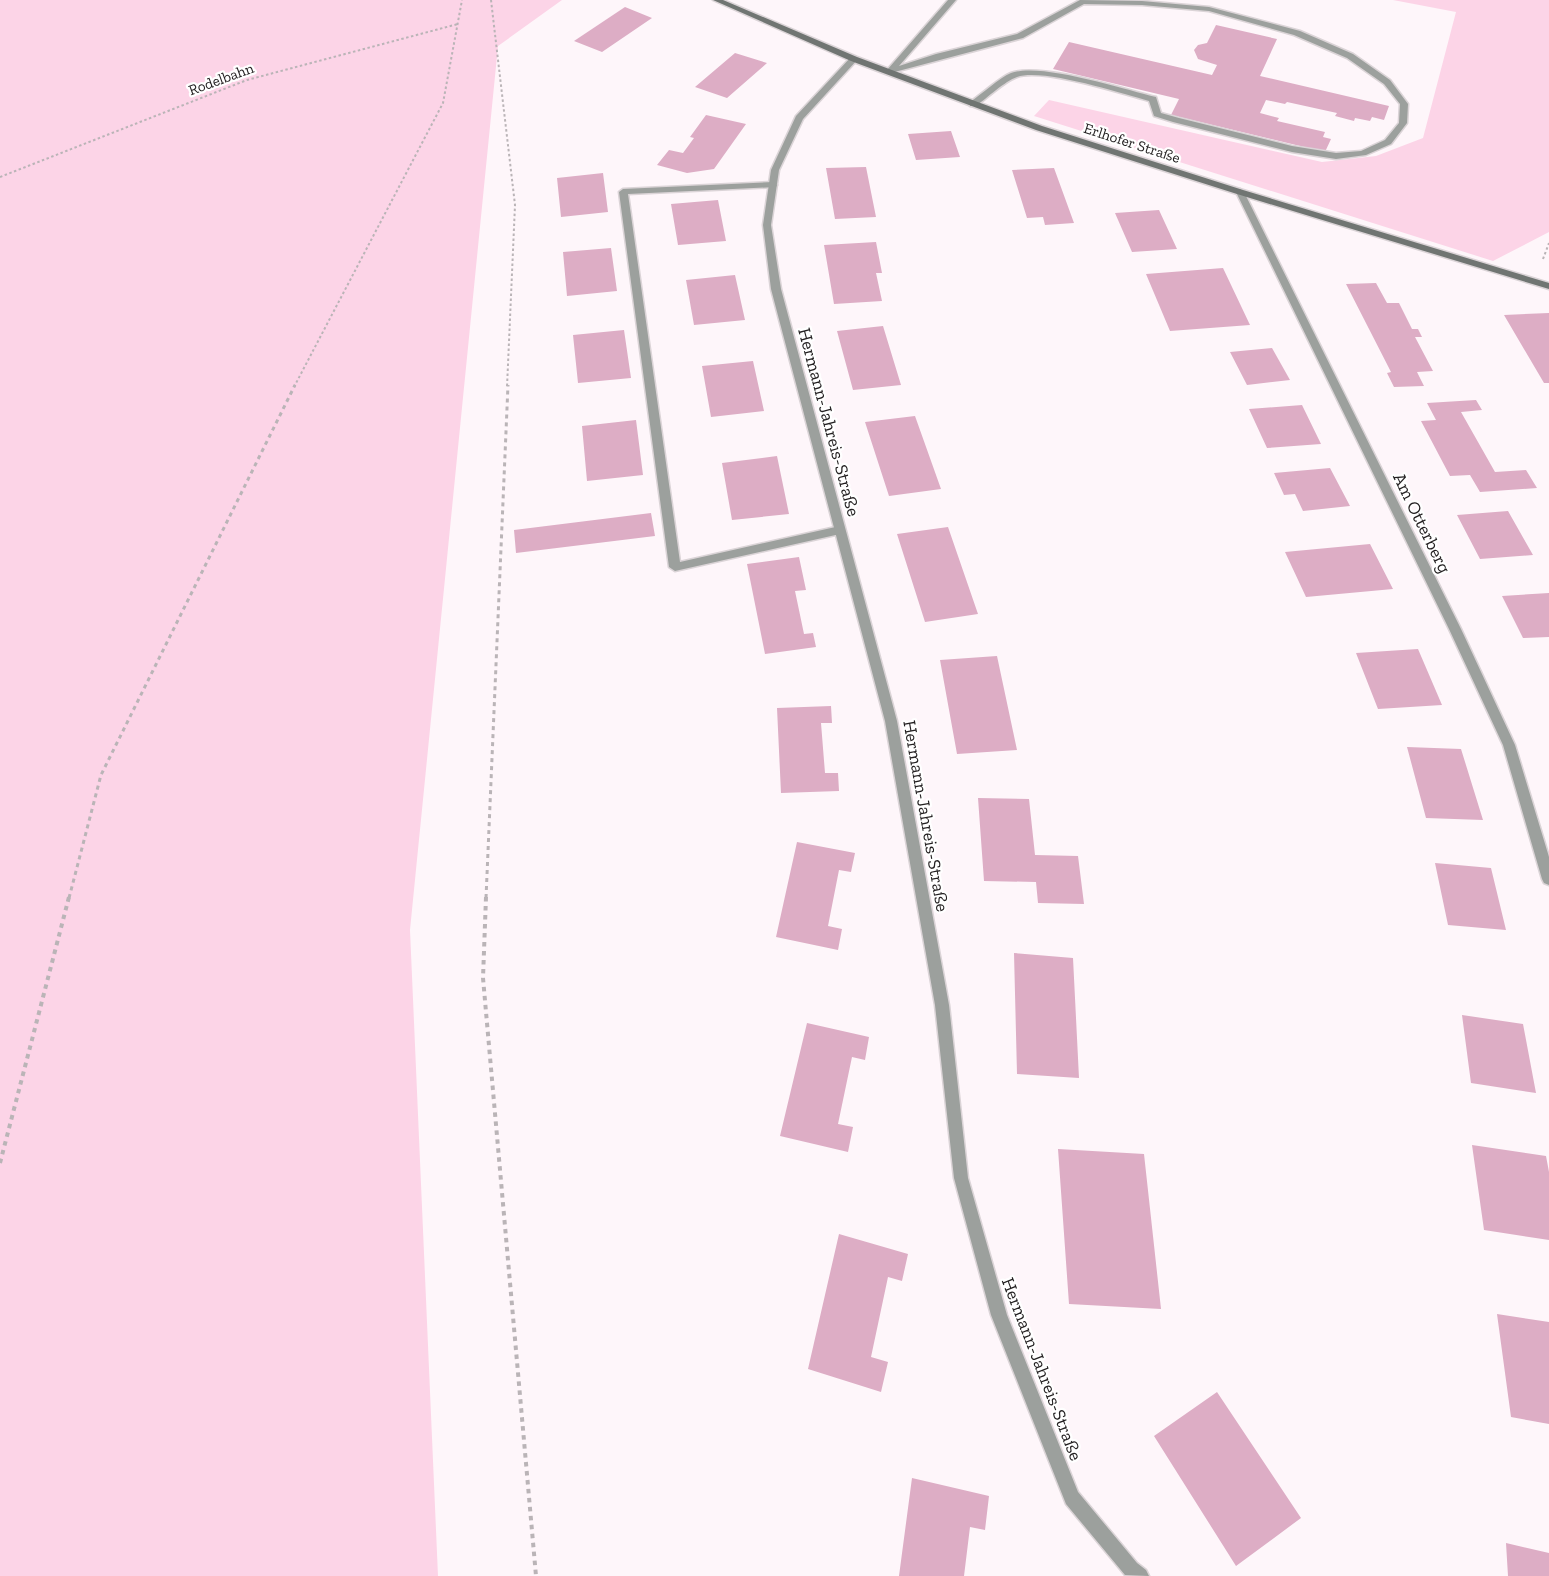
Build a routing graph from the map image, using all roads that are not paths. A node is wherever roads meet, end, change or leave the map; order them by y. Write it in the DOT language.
graph roads {
  1 [pos="717,0"];
  2 [pos="952,0"];
  3 [pos="854,59"];
  4 [pos="890,72"];
  5 [pos="973,104"];
  6 [pos="773,185"];
  7 [pos="1240,192"];
  8 [pos="1549,286"];
  9 [pos="840,530"];
  10 [pos="1549,879"];
  11 [pos="1133,1574"];
  1 -- 3 [label="street, Erlhofer Straße"];
  2 -- 4 [label="street"];
  3 -- 4 [label="street, Erlhofer Straße"];
  3 -- 6 [label="street, Hermann-Jahreis-Straße"];
  4 -- 5 [label="street, Erlhofer Straße"];
  4 -- 5 [label="street"];
  5 -- 7 [label="street, Erlhofer Straße"];
  6 -- 9 [label="street, Hermann-Jahreis-Straße"];
  6 -- 9 [label="street"];
  7 -- 8 [label="street, Erlhofer Straße"];
  7 -- 10 [label="street, Am Otterberg"];
  9 -- 11 [label="street, Hermann-Jahreis-Straße"];
}
